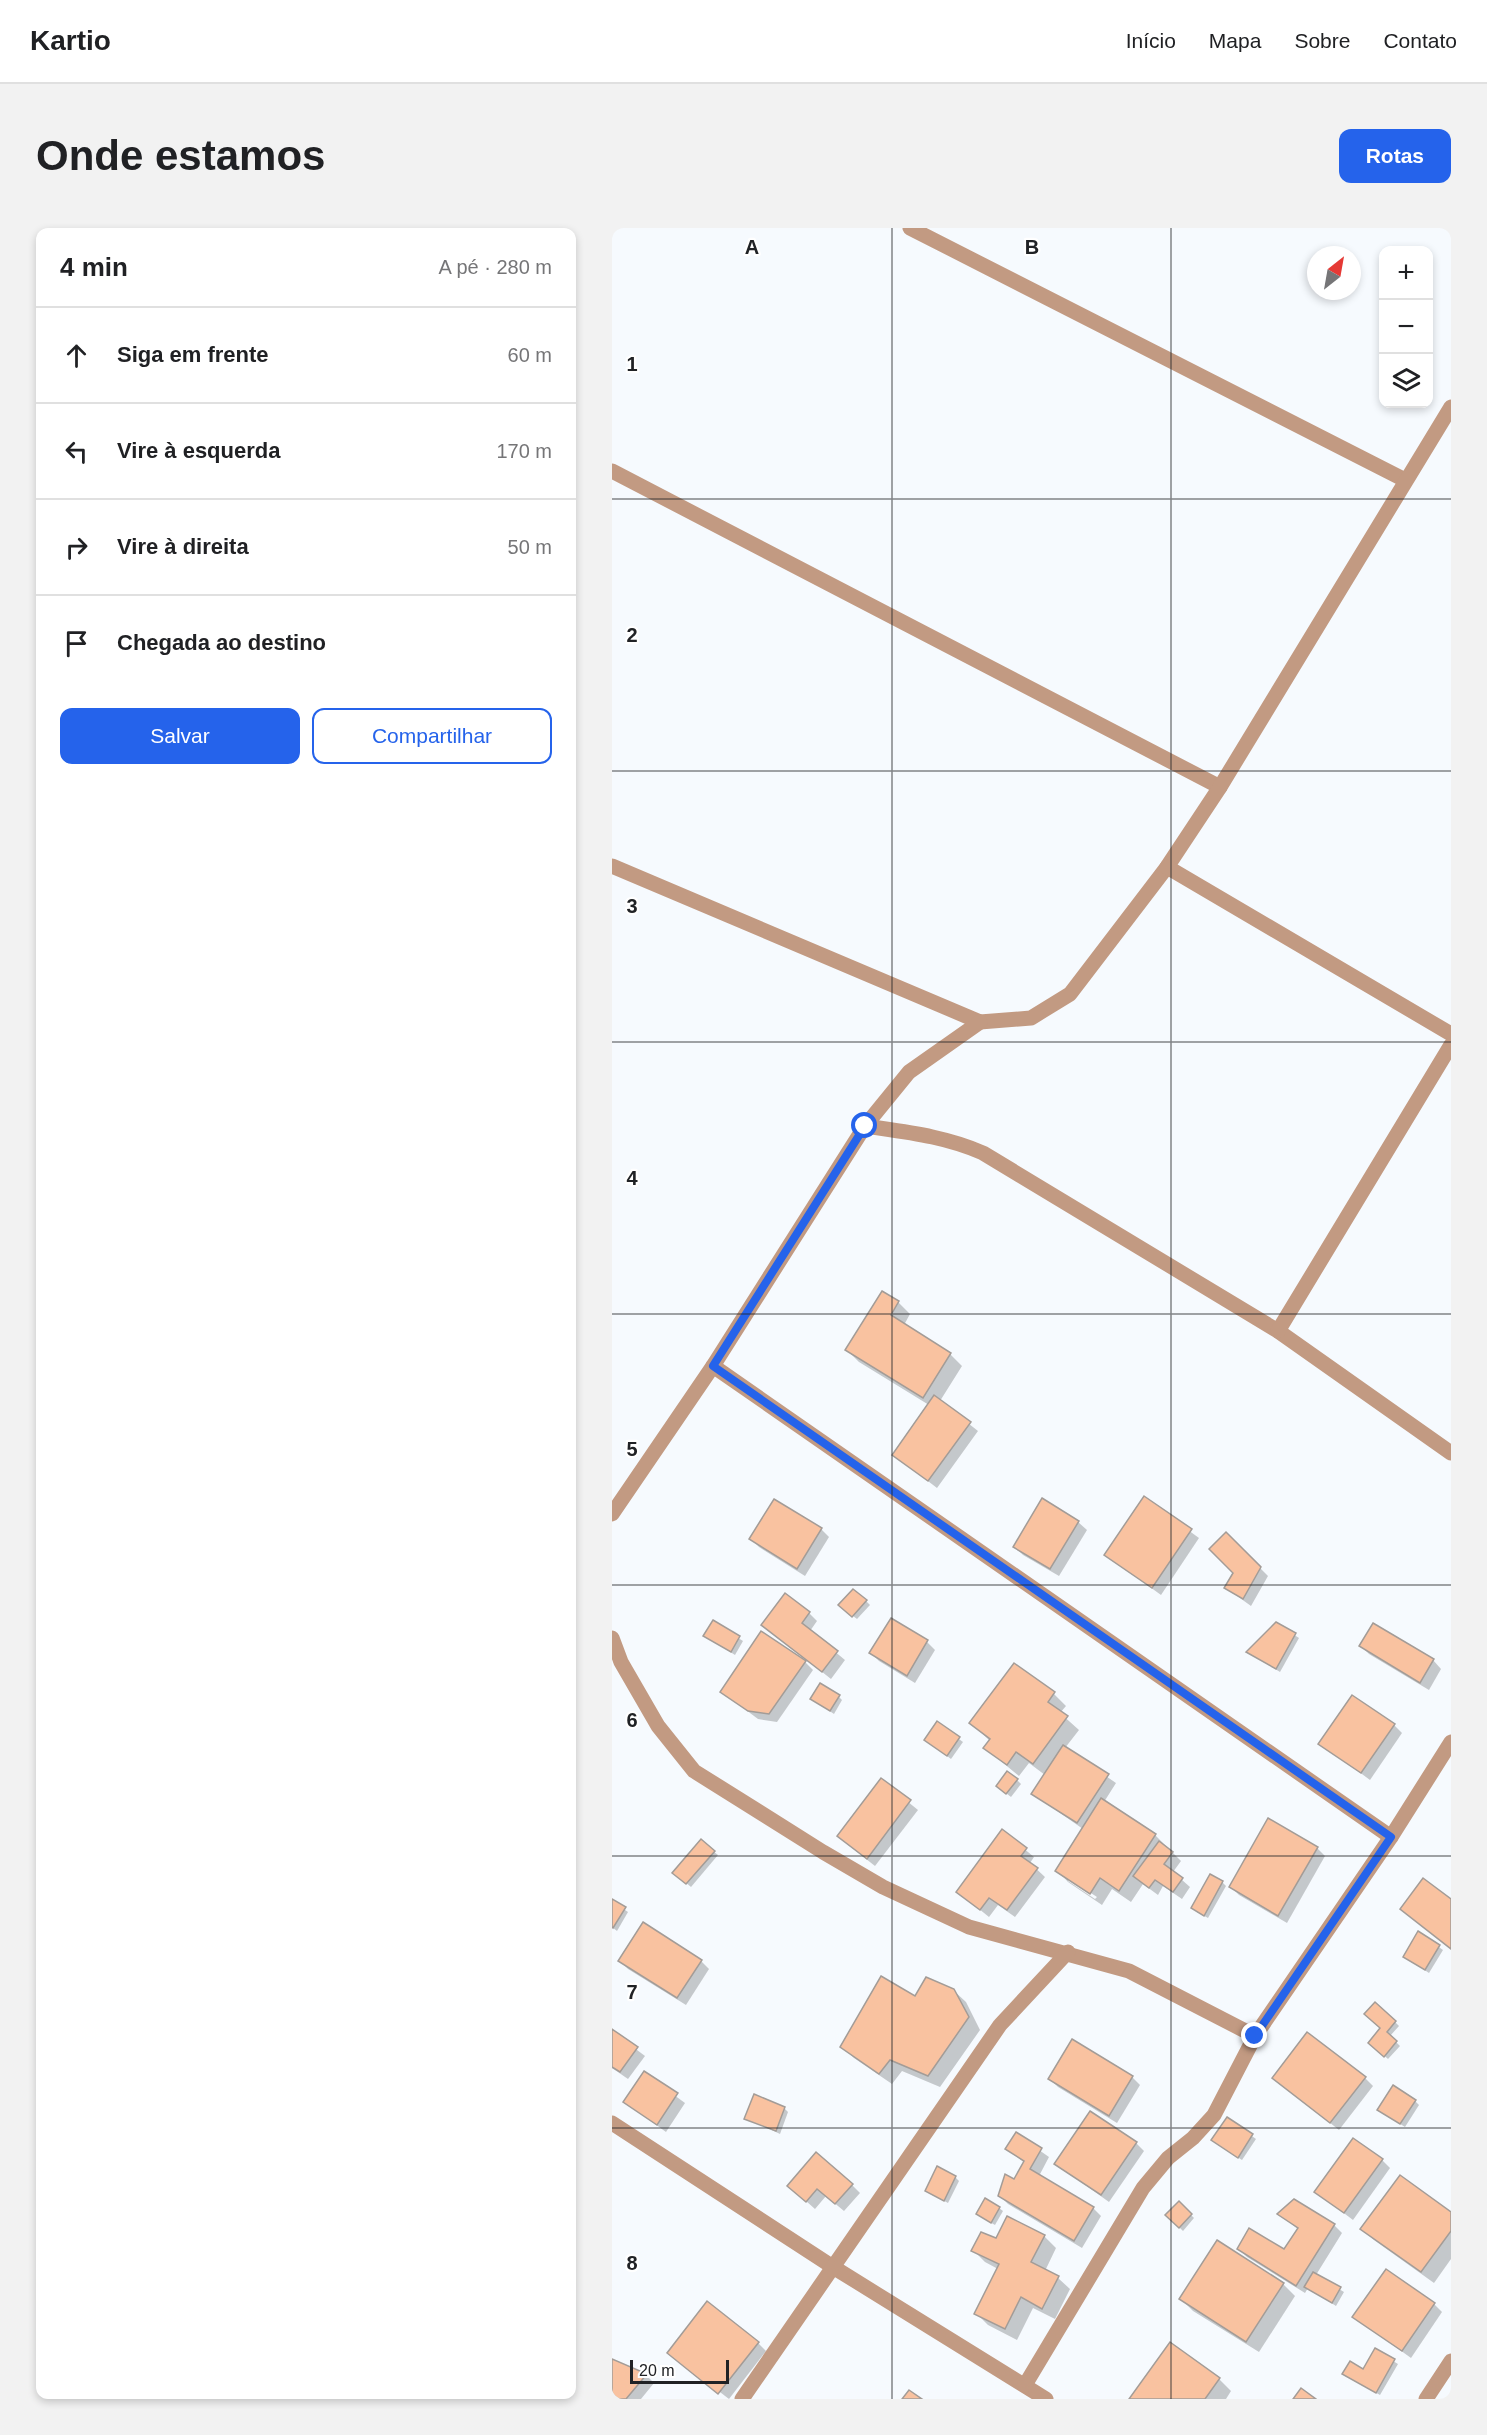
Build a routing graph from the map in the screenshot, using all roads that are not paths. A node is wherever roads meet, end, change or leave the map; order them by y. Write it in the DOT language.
graph roads {
  1 [pos="910,228"];
  2 [pos="1451,407"];
  3 [pos="612,471"];
  4 [pos="1405,480"];
  5 [pos="1221,787"];
  6 [pos="612,866"];
  7 [pos="1167,867"];
  8 [pos="980,1022"];
  9 [pos="1451,1034"];
  10 [pos="1451,1046"];
  11 [pos="865,1126"];
  12 [pos="1278,1331"];
  13 [pos="713,1366"];
  14 [pos="1451,1453"];
  15 [pos="612,1514"];
  16 [pos="612,1638"];
  17 [pos="1451,1742"];
  18 [pos="1391,1837"];
  19 [pos="1068,1952"];
  20 [pos="1255,2036"];
  21 [pos="612,2123"];
  22 [pos="833,2267"];
  23 [pos="1451,2361"];
  24 [pos="1025,2385"];
  25 [pos="742,2399"];
  26 [pos="1046,2399"];
  27 [pos="1425,2399"];
  1 -- 4 [label="street"];
  2 -- 4 [label="street"];
  3 -- 5 [label="street"];
  4 -- 5 [label="street"];
  5 -- 7 [label="street"];
  6 -- 8 [label="street"];
  7 -- 8 [label="street"];
  7 -- 9 [label="street"];
  8 -- 11 [label="street"];
  10 -- 12 [label="street"];
  11 -- 12 [label="street"];
  11 -- 13 [label="street"];
  12 -- 14 [label="street"];
  13 -- 15 [label="street"];
  13 -- 18 [label="street"];
  16 -- 19 [label="street"];
  17 -- 18 [label="street"];
  18 -- 20 [label="street"];
  19 -- 20 [label="street"];
  19 -- 22 [label="street"];
  20 -- 24 [label="street"];
  21 -- 22 [label="street"];
  22 -- 24 [label="street"];
  22 -- 25 [label="street"];
  23 -- 27 [label="street"];
  24 -- 26 [label="street"];
}
